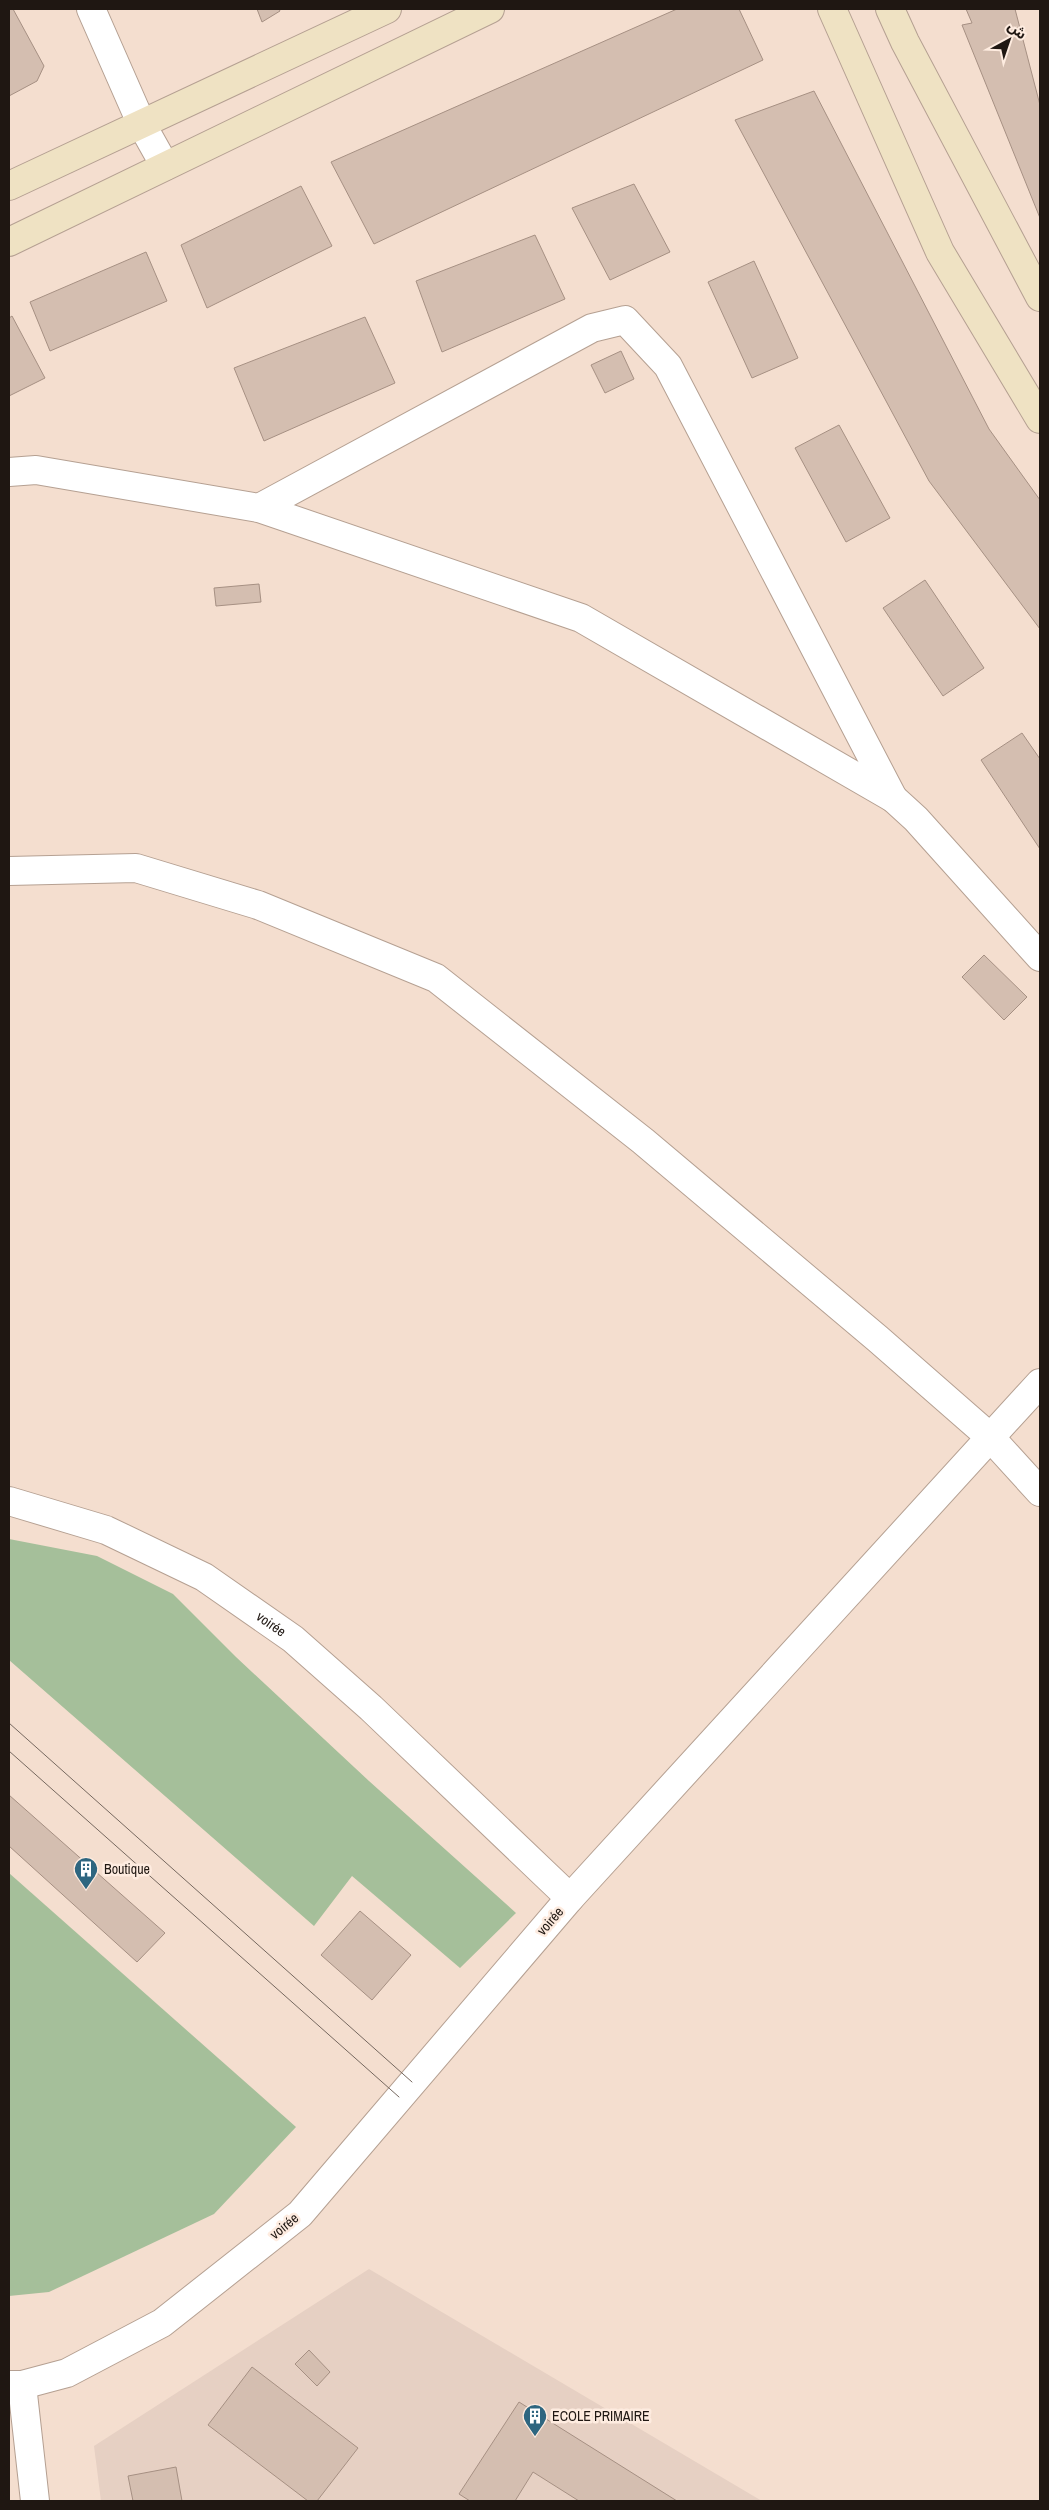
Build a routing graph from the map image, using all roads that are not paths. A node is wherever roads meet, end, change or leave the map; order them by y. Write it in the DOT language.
graph roads {
  1 [pos="91,9"];
  2 [pos="387,9"];
  3 [pos="490,9"];
  4 [pos="832,9"];
  5 [pos="890,9"];
  6 [pos="142,125"];
  7 [pos="165,166"];
  8 [pos="9,186"];
  9 [pos="9,242"];
  10 [pos="1040,297"];
  11 [pos="1040,419"];
  12 [pos="9,472"];
  13 [pos="259,508"];
  14 [pos="893,798"];
  15 [pos="9,871"];
  16 [pos="1040,957"];
  17 [pos="1040,1383"];
  18 [pos="990,1437"];
  19 [pos="1040,1492"];
  20 [pos="9,1501"];
  21 [pos="570,1898"];
  22 [pos="15,2385"];
  23 [pos="36,2501"];
  1 -- 6 [label="street"];
  2 -- 6 [label="main road"];
  3 -- 7 [label="main road"];
  4 -- 11 [label="main road"];
  5 -- 10 [label="main road"];
  6 -- 7 [label="street"];
  6 -- 8 [label="main road"];
  7 -- 9 [label="main road"];
  12 -- 13 [label="street"];
  13 -- 14 [label="street"];
  13 -- 14 [label="street"];
  14 -- 16 [label="street"];
  15 -- 18 [label="street"];
  17 -- 18 [label="street"];
  18 -- 19 [label="street"];
  18 -- 21 [label="street"];
  20 -- 21 [label="street, voirée"];
  21 -- 22 [label="street, voirée"];
  22 -- 23 [label="street"];
}
